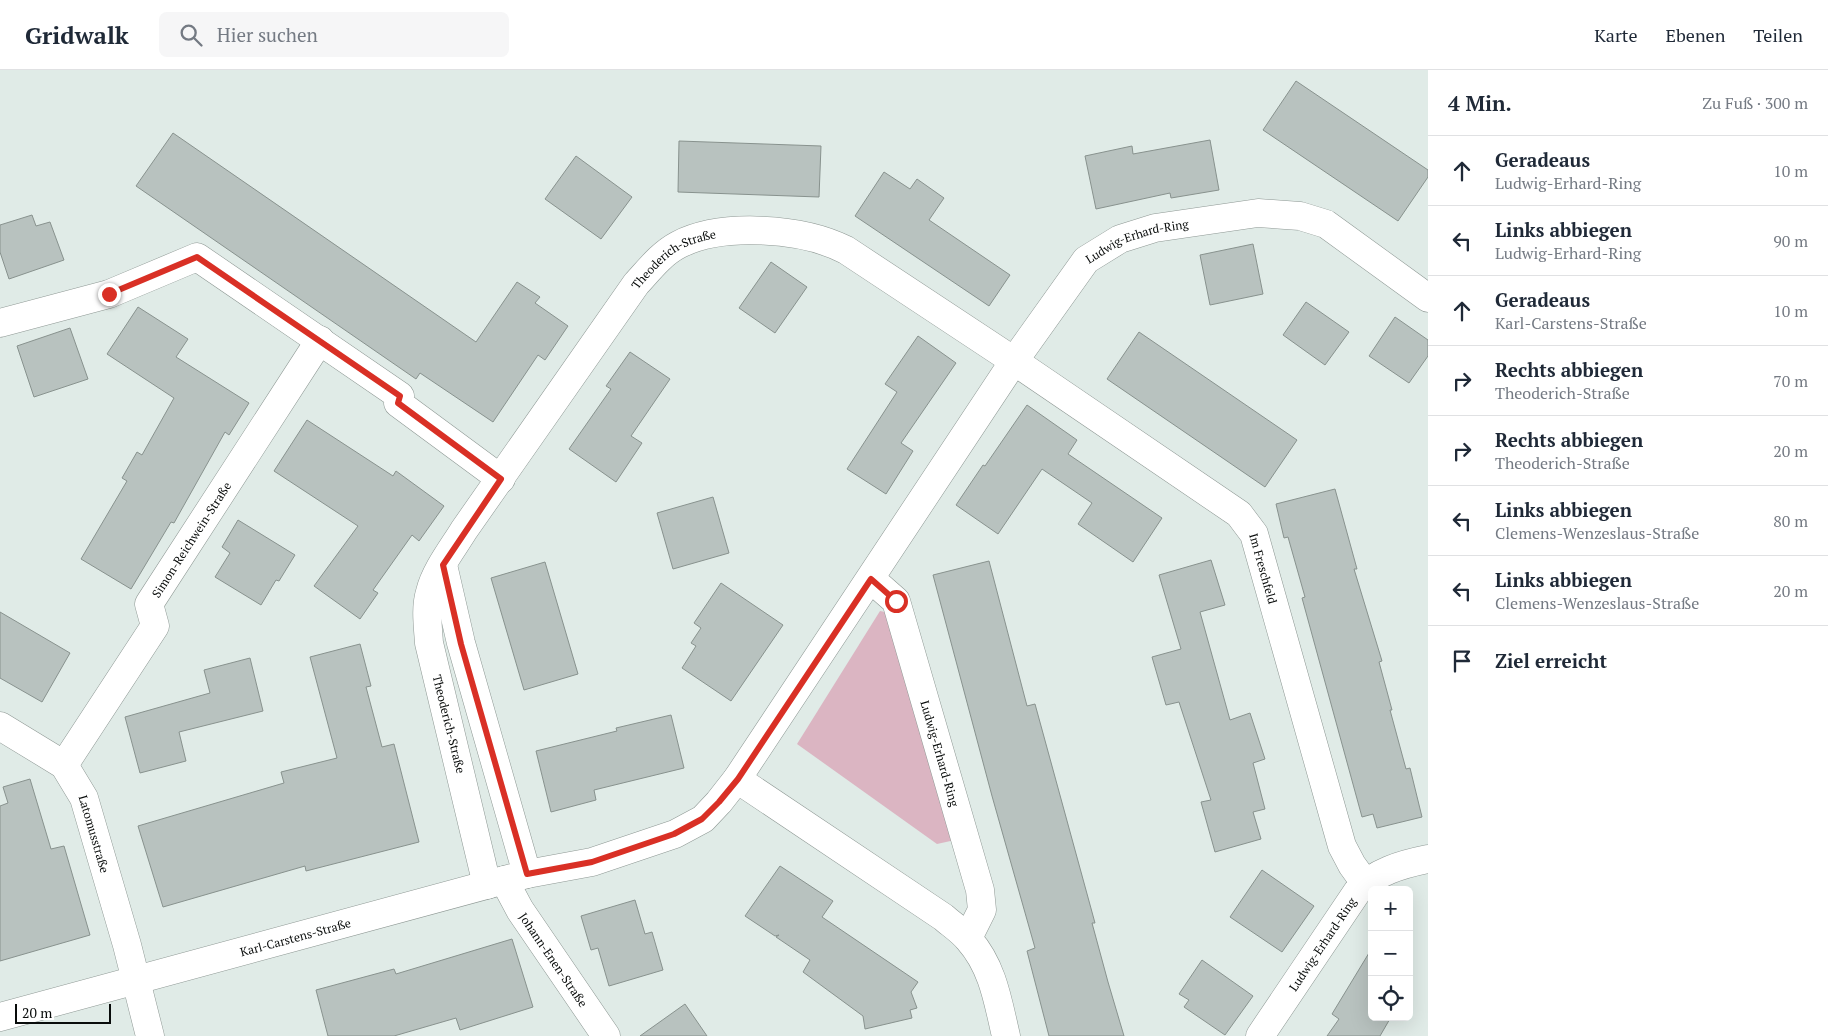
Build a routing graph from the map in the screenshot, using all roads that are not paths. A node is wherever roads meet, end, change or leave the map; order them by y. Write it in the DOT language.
graph roads {
  1 [pos="1424,288"];
  2 [pos="0,324"];
  3 [pos="320,340"];
  4 [pos="1014,361"];
  5 [pos="501,479"];
  6 [pos="443,565"];
  7 [pos="871,579"];
  8 [pos="0,726"];
  9 [pos="64,765"];
  10 [pos="738,779"];
  11 [pos="1428,859"];
  12 [pos="592,862"];
  13 [pos="506,880"];
  14 [pos="1365,883"];
  15 [pos="968,938"];
  16 [pos="135,979"];
  17 [pos="0,1017"];
  18 [pos="150,1036"];
  19 [pos="606,1036"];
  20 [pos="1006,1036"];
  21 [pos="1260,1036"];
  1 -- 4 [label="street, Ludwig-Erhard-Ring"];
  2 -- 3 [label="street"];
  3 -- 5 [label="street"];
  3 -- 9 [label="street, Simon-Reichwein-Straße"];
  4 -- 5 [label="street, Theoderich-Straße"];
  4 -- 7 [label="street, Ludwig-Erhard-Ring"];
  4 -- 14 [label="street, Im Freschfeld"];
  5 -- 6 [label="street, Theoderich-Straße"];
  6 -- 13 [label="street"];
  6 -- 13 [label="street, Theoderich-Straße"];
  7 -- 10 [label="street, Ludwig-Erhard-Ring"];
  7 -- 15 [label="street, Ludwig-Erhard-Ring"];
  8 -- 9 [label="street, Latomusstraße"];
  9 -- 16 [label="street, Latomusstraße"];
  10 -- 12 [label="street, Ludwig-Erhard-Ring"];
  10 -- 15 [label="street"];
  11 -- 14 [label="street, Ludwig-Erhard-Ring"];
  12 -- 13 [label="street, Karl-Carstens-Straße"];
  13 -- 16 [label="street, Karl-Carstens-Straße"];
  13 -- 19 [label="street, Johann-Enen-Straße"];
  14 -- 21 [label="street, Ludwig-Erhard-Ring"];
  15 -- 20 [label="street"];
  16 -- 17 [label="street, Karl-Carstens-Straße"];
  16 -- 18 [label="street, Latomusstraße"];
}
